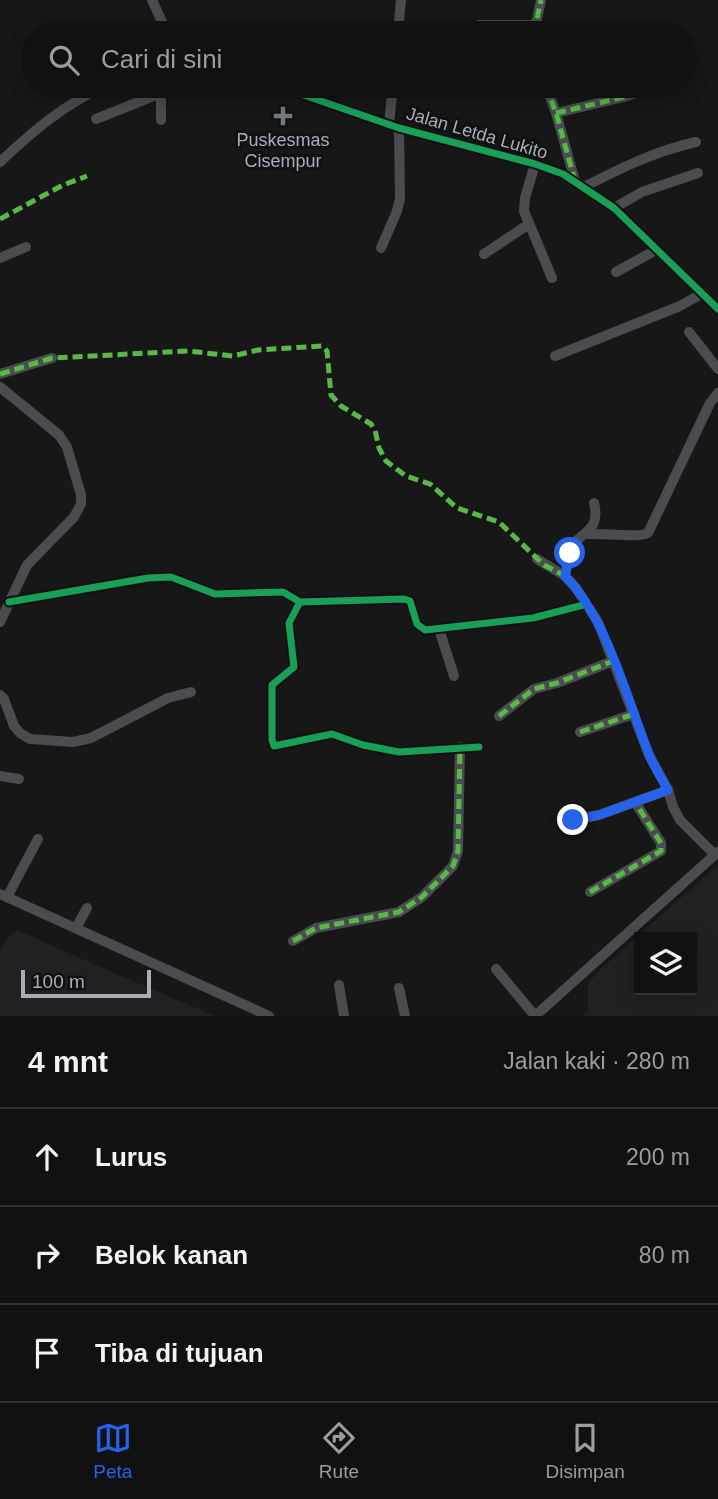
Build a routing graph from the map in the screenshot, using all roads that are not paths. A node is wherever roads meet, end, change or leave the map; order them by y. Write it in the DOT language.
graph roads {
  1 [pos="152,0"];
  2 [pos="401,0"];
  3 [pos="541,0"];
  4 [pos="162,21"];
  5 [pos="399,21"];
  6 [pos="536,21"];
  7 [pos="82,98"];
  8 [pos="145,98"];
  9 [pos="163,98"];
  10 [pos="312,98"];
  11 [pos="393,98"];
  12 [pos="550,98"];
  13 [pos="620,98"];
  14 [pos="556,113"];
  15 [pos="96,119"];
  16 [pos="162,120"];
  17 [pos="394,126"];
  18 [pos="696,142"];
  19 [pos="0,162"];
  20 [pos="535,164"];
  21 [pos="698,173"];
  22 [pos="579,184"];
  23 [pos="614,208"];
  24 [pos="529,224"];
  25 [pos="26,247"];
  26 [pos="381,248"];
  27 [pos="656,250"];
  28 [pos="484,254"];
  29 [pos="0,258"];
  30 [pos="616,272"];
  31 [pos="552,278"];
  32 [pos="703,293"];
  33 [pos="718,309"];
  34 [pos="689,332"];
  35 [pos="555,356"];
  36 [pos="52,358"];
  37 [pos="718,369"];
  38 [pos="0,374"];
  39 [pos="0,387"];
  40 [pos="718,393"];
  41 [pos="594,503"];
  42 [pos="589,534"];
  43 [pos="537,559"];
  44 [pos="565,576"];
  45 [pos="9,602"];
  46 [pos="300,602"];
  47 [pos="587,604"];
  48 [pos="0,622"];
  49 [pos="439,629"];
  50 [pos="613,661"];
  51 [pos="454,676"];
  52 [pos="191,692"];
  53 [pos="0,695"];
  54 [pos="634,714"];
  55 [pos="499,716"];
  56 [pos="580,732"];
  57 [pos="460,747"];
  58 [pos="479,747"];
  59 [pos="0,776"];
  60 [pos="19,779"];
  61 [pos="668,790"];
  62 [pos="635,802"];
  63 [pos="573,820"];
  64 [pos="38,839"];
  65 [pos="717,854"];
  66 [pos="590,892"];
  67 [pos="4,896"];
  68 [pos="87,908"];
  69 [pos="76,928"];
  70 [pos="293,941"];
  71 [pos="496,969"];
  72 [pos="339,985"];
  73 [pos="399,988"];
  74 [pos="269,1016"];
  75 [pos="344,1016"];
  76 [pos="405,1016"];
  77 [pos="535,1016"];
  1 -- 4 [label="street"];
  2 -- 5 [label="street"];
  3 -- 6 [label="street"];
  7 -- 19 [label="street"];
  8 -- 15 [label="street"];
  9 -- 16 [label="street"];
  10 -- 17 [label="street, Jalan Letda Lukito"];
  11 -- 17 [label="street"];
  12 -- 14 [label="street"];
  13 -- 14 [label="street"];
  14 -- 22 [label="street"];
  17 -- 20 [label="street, Jalan Letda Lukito"];
  17 -- 26 [label="street"];
  18 -- 22 [label="street"];
  20 -- 22 [label="street, Jalan Letda Lukito"];
  20 -- 24 [label="street"];
  21 -- 23 [label="street"];
  22 -- 23 [label="street, Jalan Letda Lukito"];
  23 -- 27 [label="street, Jalan Letda Lukito"];
  24 -- 28 [label="street"];
  24 -- 31 [label="street"];
  25 -- 29 [label="street"];
  27 -- 30 [label="street"];
  27 -- 32 [label="street, Jalan Letda Lukito"];
  32 -- 33 [label="street, Jalan Letda Lukito"];
  32 -- 35 [label="street"];
  34 -- 37 [label="street"];
  36 -- 38 [label="street"];
  39 -- 45 [label="street"];
  40 -- 42 [label="street"];
  41 -- 42 [label="street"];
  42 -- 44 [label="street"];
  43 -- 44 [label="street"];
  44 -- 47 [label="street"];
  45 -- 46 [label="street"];
  45 -- 48 [label="street"];
  46 -- 49 [label="street"];
  46 -- 57 [label="street"];
  47 -- 49 [label="street"];
  47 -- 50 [label="street"];
  49 -- 51 [label="street"];
  50 -- 54 [label="street"];
  50 -- 55 [label="street"];
  52 -- 53 [label="street"];
  54 -- 56 [label="street"];
  54 -- 61 [label="street"];
  57 -- 58 [label="street"];
  57 -- 70 [label="street"];
  59 -- 60 [label="street"];
  61 -- 62 [label="street"];
  61 -- 65 [label="street"];
  62 -- 63 [label="street"];
  62 -- 66 [label="street"];
  64 -- 67 [label="street"];
  65 -- 77 [label="street"];
  67 -- 69 [label="street"];
  68 -- 69 [label="street"];
  69 -- 74 [label="street"];
  71 -- 77 [label="street"];
  72 -- 75 [label="street"];
  73 -- 76 [label="street"];
}
